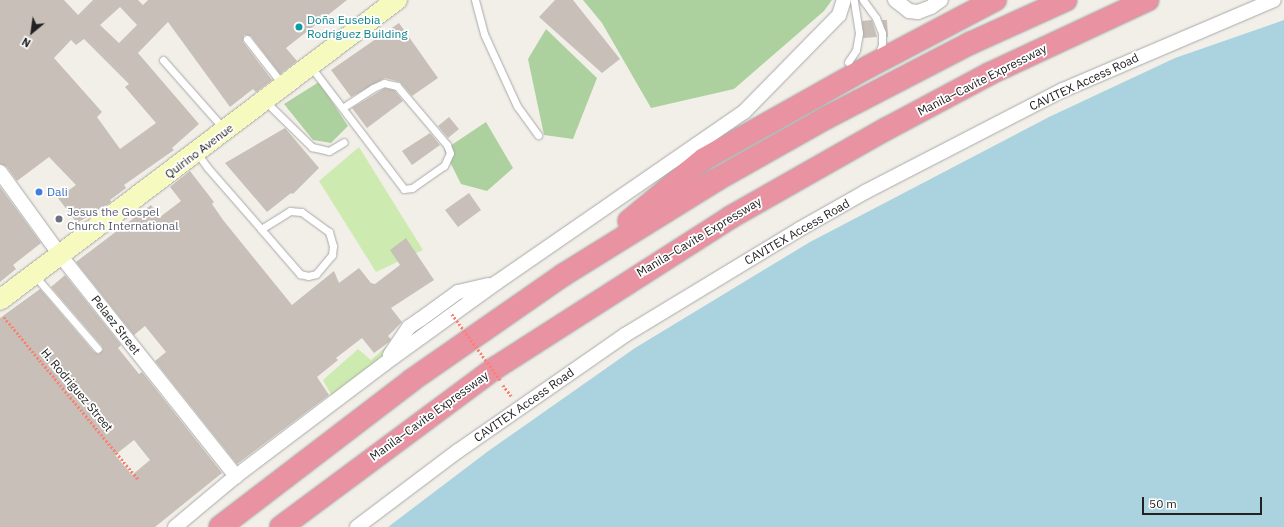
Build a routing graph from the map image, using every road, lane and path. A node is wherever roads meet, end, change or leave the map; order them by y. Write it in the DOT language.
graph roads {
  1 [pos="475,0"];
  2 [pos="844,0"];
  3 [pos="854,0"];
  4 [pos="863,0"];
  5 [pos="895,0"];
  6 [pos="941,0"];
  7 [pos="995,0"];
  8 [pos="1066,0"];
  9 [pos="1148,0"];
  10 [pos="1274,0"];
  11 [pos="387,3"];
  12 [pos="248,39"];
  13 [pos="877,56"];
  14 [pos="163,60"];
  15 [pos="848,62"];
  16 [pos="311,66"];
  17 [pos="285,86"];
  18 [pos="265,101"];
  19 [pos="344,107"];
  20 [pos="226,131"];
  21 [pos="538,136"];
  22 [pos="344,142"];
  23 [pos="197,152"];
  24 [pos="0,172"];
  25 [pos="261,229"];
  26 [pos="60,255"];
  27 [pos="34,274"];
  28 [pos="563,275"];
  29 [pos="0,300"];
  30 [pos="0,312"];
  31 [pos="452,314"];
  32 [pos="98,349"];
  33 [pos="514,400"];
  34 [pos="236,476"];
  35 [pos="139,480"];
  36 [pos="176,527"];
  37 [pos="220,527"];
  38 [pos="281,527"];
  39 [pos="357,527"];
  1 -- 21 [label="lane"];
  2 -- 34 [label="street"];
  3 -- 15 [label="lane"];
  4 -- 13 [label="lane"];
  5 -- 6 [label="street"];
  7 -- 28 [label="highway"];
  8 -- 28 [label="highway"];
  9 -- 38 [label="highway, Manila–Cavite Expressway"];
  10 -- 39 [label="street, CAVITEX Access Road"];
  11 -- 16 [label="main road, Quirino Avenue"];
  12 -- 17 [label="lane"];
  14 -- 20 [label="lane"];
  16 -- 17 [label="main road, Quirino Avenue"];
  16 -- 19 [label="lane"];
  17 -- 18 [label="main road, Quirino Avenue"];
  18 -- 20 [label="main road, Quirino Avenue"];
  18 -- 22 [label="lane"];
  19 -- 19 [label="lane"];
  20 -- 23 [label="main road, Quirino Avenue"];
  23 -- 25 [label="lane"];
  23 -- 26 [label="main road, Quirino Avenue"];
  24 -- 26 [label="street, Pelaez Street"];
  25 -- 25 [label="lane"];
  26 -- 27 [label="main road, Quirino Avenue"];
  26 -- 34 [label="street, Pelaez Street"];
  27 -- 29 [label="main road, Quirino Avenue"];
  27 -- 32 [label="lane"];
  28 -- 37 [label="highway"];
  30 -- 35 [label="path, H. Rodriguez Street"];
  31 -- 33 [label="path, bridge"];
  34 -- 36 [label="street"];
}
